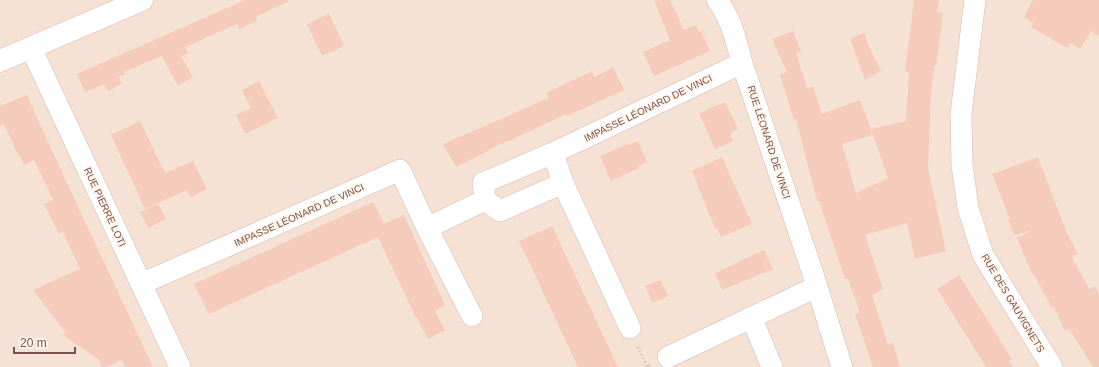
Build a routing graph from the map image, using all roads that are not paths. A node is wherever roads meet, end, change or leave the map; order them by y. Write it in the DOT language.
graph roads {
  1 [pos="142,0"];
  2 [pos="717,0"];
  3 [pos="975,0"];
  4 [pos="31,48"];
  5 [pos="0,61"];
  6 [pos="742,63"];
  7 [pos="553,154"];
  8 [pos="562,183"];
  9 [pos="486,200"];
  10 [pos="427,228"];
  11 [pos="141,284"];
  12 [pos="816,286"];
  13 [pos="472,316"];
  14 [pos="751,317"];
  15 [pos="630,328"];
  16 [pos="668,357"];
  17 [pos="180,367"];
  18 [pos="772,367"];
  19 [pos="842,367"];
  20 [pos="1052,367"];
  1 -- 4 [label="street"];
  2 -- 6 [label="street, RUE LÉONARD DE VINCI"];
  3 -- 20 [label="street, RUE DES GAUVIGNETS"];
  4 -- 5 [label="street"];
  4 -- 11 [label="street, RUE PIERRE LOTI"];
  6 -- 7 [label="street, IMPASSE LÉONARD DE VINCI"];
  6 -- 12 [label="street, RUE LÉONARD DE VINCI"];
  7 -- 8 [label="street"];
  7 -- 9 [label="street, IMPASSE LÉONARD DE VINCI"];
  8 -- 9 [label="street"];
  8 -- 15 [label="street"];
  9 -- 10 [label="street"];
  10 -- 11 [label="street, IMPASSE LÉONARD DE VINCI"];
  10 -- 13 [label="street, IMPASSE LÉONARD DE VINCI"];
  11 -- 17 [label="street, RUE PIERRE LOTI"];
  12 -- 14 [label="street"];
  12 -- 19 [label="street, RUE LÉONARD DE VINCI"];
  14 -- 16 [label="street"];
  14 -- 18 [label="street"];
}
